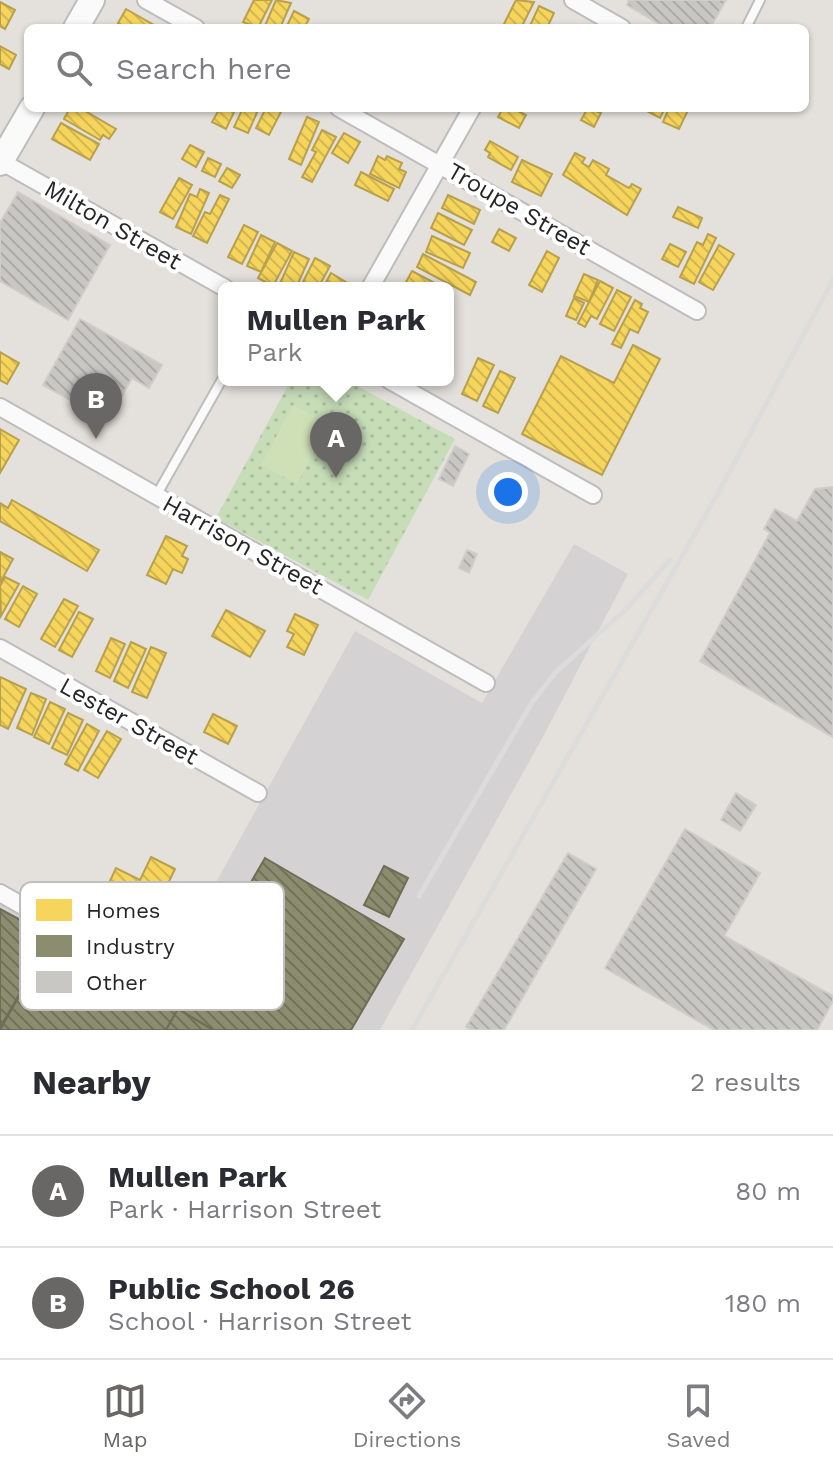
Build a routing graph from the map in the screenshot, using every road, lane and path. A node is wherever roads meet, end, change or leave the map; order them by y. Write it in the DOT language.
graph roads {
  1 [pos="92,0"];
  2 [pos="146,0"];
  3 [pos="573,0"];
  4 [pos="760,0"];
  5 [pos="78,24"];
  6 [pos="189,24"];
  7 [pos="615,24"];
  8 [pos="748,24"];
  9 [pos="30,112"];
  10 [pos="346,112"];
  11 [pos="470,112"];
  12 [pos="1,162"];
  13 [pos="440,164"];
  14 [pos="373,282"];
  15 [pos="218,284"];
  16 [pos="697,311"];
  17 [pos="218,386"];
  18 [pos="400,386"];
  19 [pos="0,407"];
  20 [pos="593,495"];
  21 [pos="156,496"];
  22 [pos="0,648"];
  23 [pos="486,683"];
  24 [pos="258,793"];
  25 [pos="0,893"];
  26 [pos="20,904"];
  1 -- 5 [label="main road"];
  2 -- 6 [label="street"];
  3 -- 7 [label="street"];
  4 -- 8 [label="lane"];
  9 -- 12 [label="main road"];
  10 -- 13 [label="street, Troupe Street"];
  11 -- 13 [label="street"];
  12 -- 15 [label="street, Milton Street"];
  13 -- 14 [label="street"];
  13 -- 16 [label="street, Troupe Street"];
  17 -- 21 [label="lane"];
  18 -- 20 [label="street"];
  19 -- 21 [label="street, Harrison Street"];
  21 -- 23 [label="street, Harrison Street"];
  22 -- 24 [label="street, Lester Street"];
  25 -- 26 [label="street"];
}
